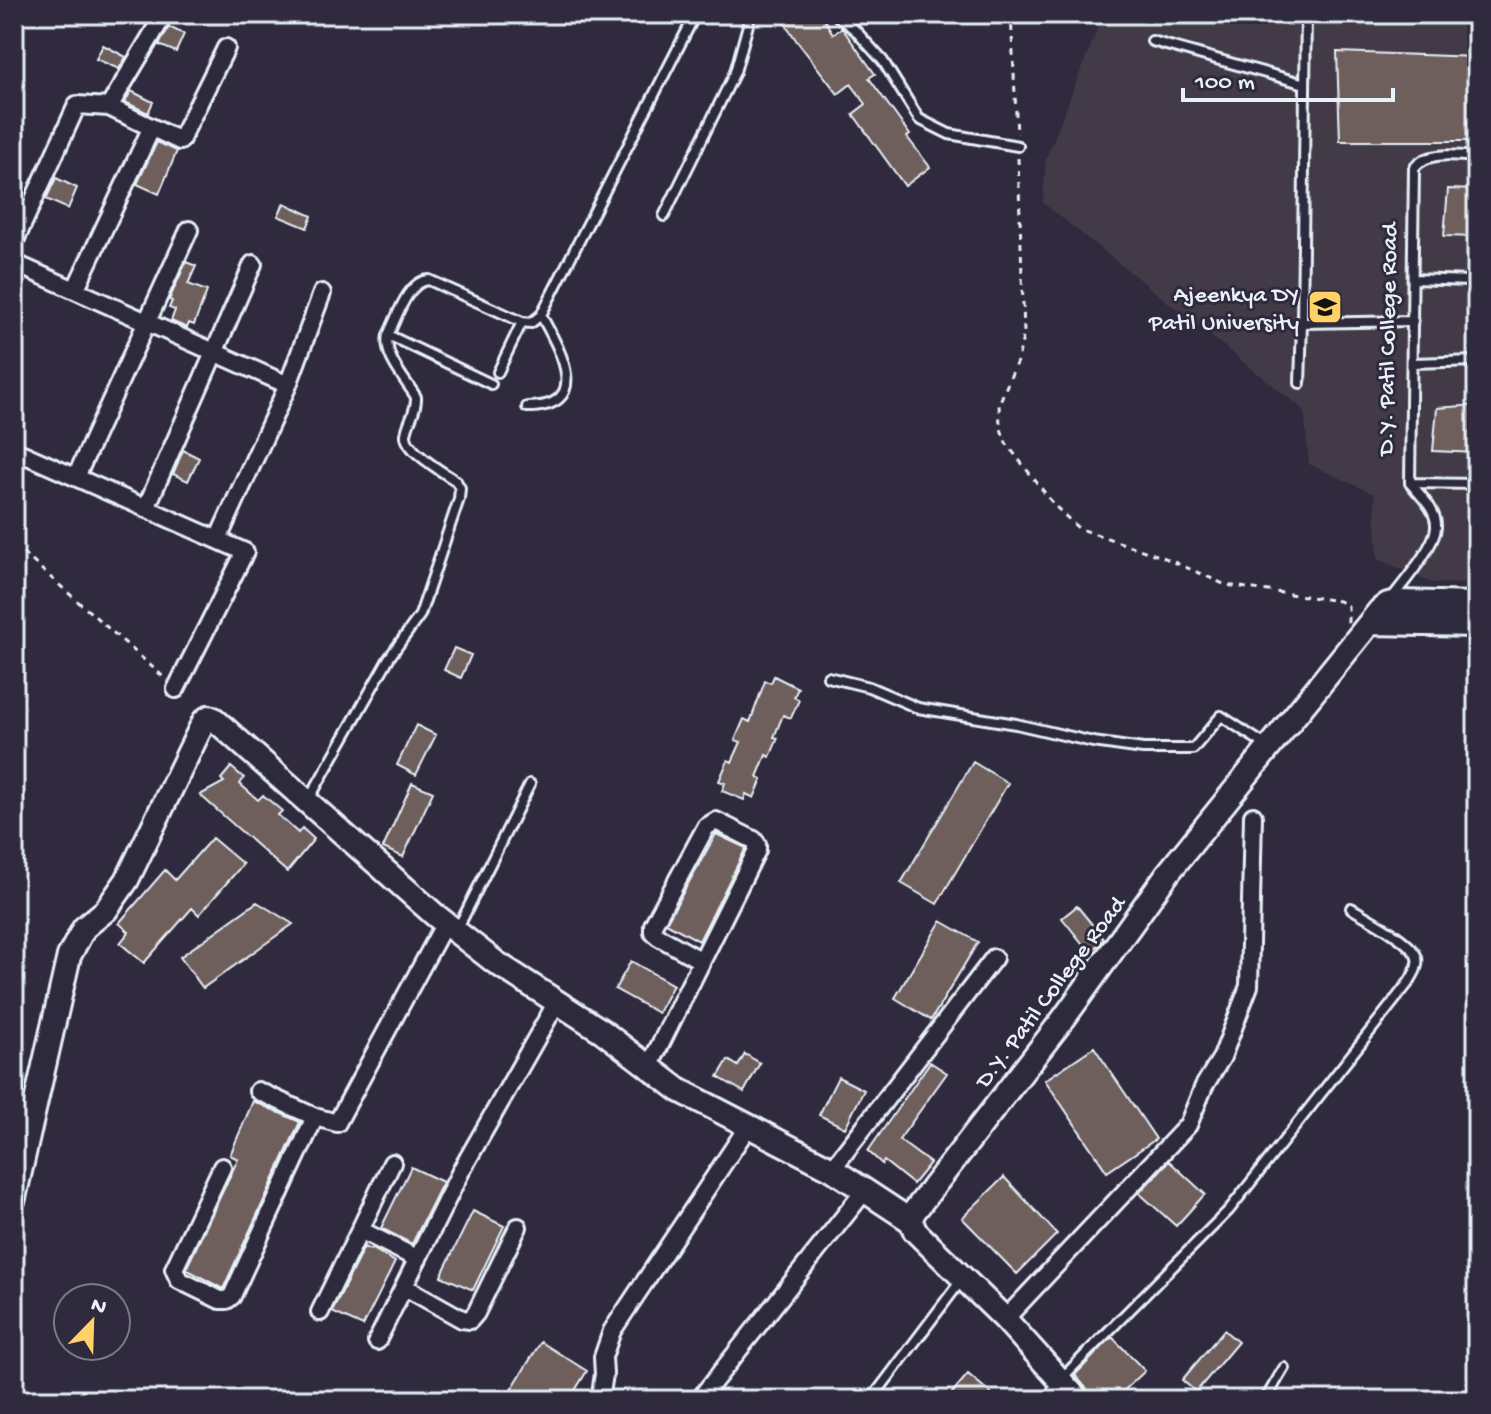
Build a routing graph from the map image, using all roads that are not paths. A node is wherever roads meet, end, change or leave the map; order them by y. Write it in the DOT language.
graph roads {
  1 [pos="701,14"];
  2 [pos="751,14"];
  3 [pos="835,14"];
  4 [pos="1306,14"];
  5 [pos="159,23"];
  6 [pos="1152,41"];
  7 [pos="226,48"];
  8 [pos="1305,84"];
  9 [pos="109,107"];
  10 [pos="151,129"];
  11 [pos="1018,146"];
  12 [pos="1477,157"];
  13 [pos="664,216"];
  14 [pos="189,230"];
  15 [pos="14,243"];
  16 [pos="14,263"];
  17 [pos="253,264"];
  18 [pos="1413,279"];
  19 [pos="1477,285"];
  20 [pos="75,290"];
  21 [pos="322,293"];
  22 [pos="541,315"];
  23 [pos="145,321"];
  24 [pos="1413,321"];
  25 [pos="522,322"];
  26 [pos="1302,323"];
  27 [pos="388,335"];
  28 [pos="215,353"];
  29 [pos="1477,361"];
  30 [pos="1412,363"];
  31 [pos="498,372"];
  32 [pos="1300,383"];
  33 [pos="491,384"];
  34 [pos="288,385"];
  35 [pos="527,407"];
  36 [pos="23,454"];
  37 [pos="76,477"];
  38 [pos="1410,483"];
  39 [pos="1477,484"];
  40 [pos="146,508"];
  41 [pos="218,539"];
  42 [pos="1477,604"];
  43 [pos="1382,617"];
  44 [pos="1477,625"];
  45 [pos="828,677"];
  46 [pos="176,689"];
  47 [pos="1270,748"];
  48 [pos="530,784"];
  49 [pos="308,802"];
  50 [pos="1253,816"];
  51 [pos="1351,908"];
  52 [pos="451,928"];
  53 [pos="994,958"];
  54 [pos="700,960"];
  55 [pos="557,1002"];
  56 [pos="649,1067"];
  57 [pos="258,1091"];
  58 [pos="315,1117"];
  59 [pos="749,1125"];
  60 [pos="392,1163"];
  61 [pos="222,1167"];
  62 [pos="832,1169"];
  63 [pos="866,1189"];
  64 [pos="14,1198"];
  65 [pos="911,1221"];
  66 [pos="518,1227"];
  67 [pos="360,1230"];
  68 [pos="418,1259"];
  69 [pos="964,1278"];
  70 [pos="405,1287"];
  71 [pos="320,1312"];
  72 [pos="1005,1319"];
  73 [pos="377,1341"];
  74 [pos="1284,1368"];
  75 [pos="1061,1379"];
  76 [pos="600,1400"];
  77 [pos="699,1400"];
  78 [pos="871,1400"];
  79 [pos="1046,1400"];
  80 [pos="1078,1400"];
  81 [pos="1265,1400"];
  1 -- 22 [label="lane"];
  2 -- 13 [label="lane"];
  3 -- 11 [label="lane"];
  4 -- 8 [label="lane"];
  5 -- 9 [label="street"];
  6 -- 8 [label="lane"];
  7 -- 10 [label="street"];
  8 -- 26 [label="lane"];
  9 -- 10 [label="street"];
  9 -- 15 [label="street"];
  10 -- 20 [label="street"];
  12 -- 18 [label="lane, D.Y. Patil College Road"];
  14 -- 23 [label="street"];
  16 -- 20 [label="street"];
  17 -- 28 [label="street"];
  18 -- 19 [label="lane"];
  18 -- 24 [label="lane, D.Y. Patil College Road"];
  20 -- 23 [label="street"];
  21 -- 34 [label="street"];
  22 -- 25 [label="lane"];
  22 -- 35 [label="lane"];
  23 -- 28 [label="street"];
  23 -- 37 [label="street"];
  24 -- 26 [label="lane"];
  24 -- 30 [label="lane, D.Y. Patil College Road"];
  25 -- 27 [label="lane"];
  25 -- 31 [label="lane"];
  26 -- 32 [label="lane"];
  27 -- 33 [label="lane"];
  27 -- 49 [label="lane"];
  28 -- 34 [label="street"];
  28 -- 40 [label="street"];
  29 -- 30 [label="lane"];
  30 -- 38 [label="lane, D.Y. Patil College Road"];
  34 -- 41 [label="street"];
  36 -- 37 [label="street"];
  37 -- 40 [label="street"];
  38 -- 39 [label="lane"];
  38 -- 43 [label="lane, D.Y. Patil College Road"];
  40 -- 41 [label="street"];
  41 -- 46 [label="street"];
  42 -- 43 [label="street"];
  43 -- 44 [label="street"];
  43 -- 47 [label="street, D.Y. Patil College Road"];
  45 -- 47 [label="lane"];
  47 -- 65 [label="street, D.Y. Patil College Road"];
  48 -- 52 [label="lane"];
  49 -- 52 [label="street"];
  49 -- 64 [label="street"];
  50 -- 72 [label="street"];
  51 -- 75 [label="lane"];
  52 -- 55 [label="street"];
  52 -- 58 [label="street"];
  53 -- 62 [label="street"];
  54 -- 54 [label="street"];
  54 -- 56 [label="street"];
  55 -- 56 [label="street"];
  55 -- 68 [label="street"];
  56 -- 59 [label="street"];
  57 -- 58 [label="street"];
  58 -- 61 [label="street"];
  59 -- 62 [label="street"];
  59 -- 76 [label="street"];
  60 -- 67 [label="street"];
  62 -- 63 [label="street"];
  63 -- 65 [label="street"];
  63 -- 77 [label="street"];
  65 -- 69 [label="street"];
  66 -- 70 [label="street"];
  67 -- 68 [label="street"];
  67 -- 71 [label="street"];
  68 -- 70 [label="street"];
  69 -- 72 [label="street"];
  69 -- 78 [label="lane"];
  70 -- 73 [label="street"];
  72 -- 75 [label="street"];
  74 -- 81 [label="lane"];
  75 -- 79 [label="lane"];
  75 -- 80 [label="street"];
}
